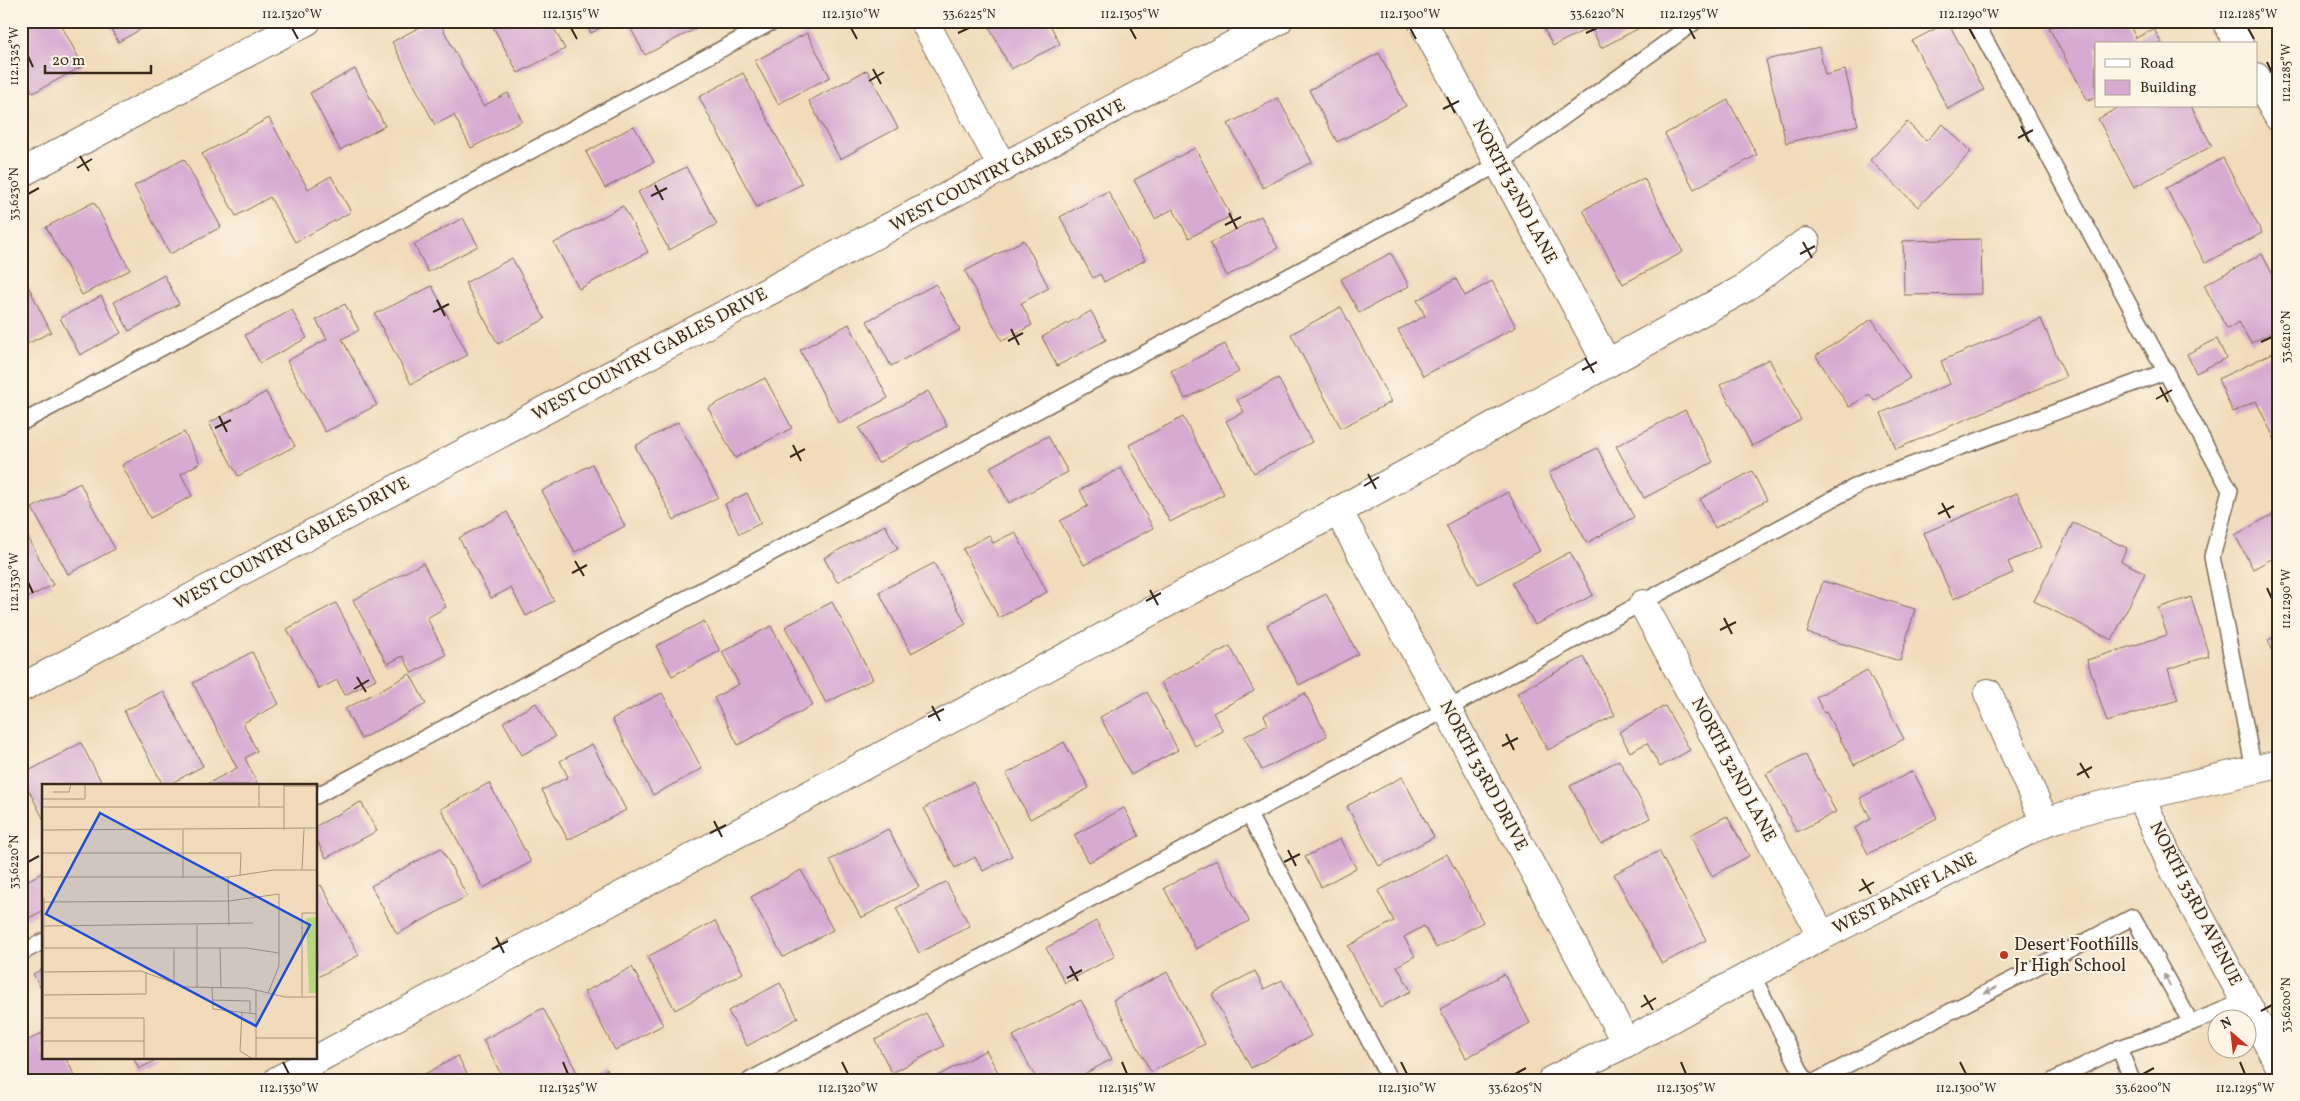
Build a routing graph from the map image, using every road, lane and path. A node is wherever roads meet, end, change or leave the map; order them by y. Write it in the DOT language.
graph roads {
  1 [pos="308,21"];
  2 [pos="774,21"];
  3 [pos="924,21"];
  4 [pos="1278,21"];
  5 [pos="1422,21"];
  6 [pos="1696,21"];
  7 [pos="1975,21"];
  8 [pos="2226,21"];
  9 [pos="2238,42"];
  10 [pos="2258,81"];
  11 [pos="2279,118"];
  12 [pos="1499,164"];
  13 [pos="1003,168"];
  14 [pos="21,173"];
  15 [pos="1806,242"];
  16 [pos="1607,363"];
  17 [pos="2167,372"];
  18 [pos="21,423"];
  19 [pos="1338,511"];
  20 [pos="1643,604"];
  21 [pos="21,688"];
  22 [pos="1988,693"];
  23 [pos="1447,709"];
  24 [pos="2267,767"];
  25 [pos="318,795"];
  26 [pos="2140,796"];
  27 [pos="1249,815"];
  28 [pos="2046,822"];
  29 [pos="1822,936"];
  30 [pos="42,942"];
  31 [pos="21,953"];
  32 [pos="1752,974"];
  33 [pos="2245,1001"];
  34 [pos="2191,1023"];
  35 [pos="1626,1043"];
  36 [pos="2119,1048"];
  37 [pos="2279,1064"];
  38 [pos="278,1080"];
  39 [pos="750,1080"];
  40 [pos="1390,1080"];
  41 [pos="1552,1080"];
  42 [pos="1805,1080"];
  43 [pos="1818,1080"];
  44 [pos="2054,1080"];
  45 [pos="2132,1080"];
  1 -- 14 [label="street"];
  2 -- 18 [label="lane"];
  3 -- 13 [label="street"];
  4 -- 13 [label="street, WEST COUNTRY GABLES DRIVE"];
  5 -- 12 [label="street, NORTH 32ND LANE"];
  6 -- 12 [label="lane"];
  7 -- 17 [label="lane"];
  8 -- 9 [label="street"];
  10 -- 11 [label="street"];
  12 -- 16 [label="street, NORTH 32ND LANE"];
  12 -- 25 [label="lane"];
  13 -- 21 [label="street, WEST COUNTRY GABLES DRIVE"];
  15 -- 16 [label="street"];
  16 -- 19 [label="street"];
  17 -- 20 [label="lane"];
  17 -- 24 [label="lane"];
  19 -- 23 [label="street, NORTH 33RD DRIVE"];
  19 -- 38 [label="street"];
  20 -- 23 [label="lane"];
  20 -- 29 [label="street, NORTH 32ND LANE"];
  22 -- 28 [label="street"];
  23 -- 27 [label="lane"];
  23 -- 35 [label="street, NORTH 33RD DRIVE"];
  24 -- 26 [label="street, WEST BANFF LANE"];
  26 -- 28 [label="street, WEST BANFF LANE"];
  26 -- 33 [label="street, NORTH 33RD AVENUE"];
  27 -- 39 [label="lane"];
  27 -- 40 [label="lane"];
  28 -- 29 [label="street, WEST BANFF LANE"];
  29 -- 32 [label="street, WEST BANFF LANE"];
  30 -- 31 [label="lane"];
  32 -- 35 [label="street, WEST BANFF LANE"];
  32 -- 42 [label="lane"];
  33 -- 34 [label="lane"];
  33 -- 37 [label="street, NORTH 33RD AVENUE"];
  34 -- 36 [label="lane"];
  34 -- 43 [label="lane, one-way"];
  35 -- 41 [label="street, WEST BANFF LANE"];
  36 -- 44 [label="lane"];
  36 -- 45 [label="lane"];
}
